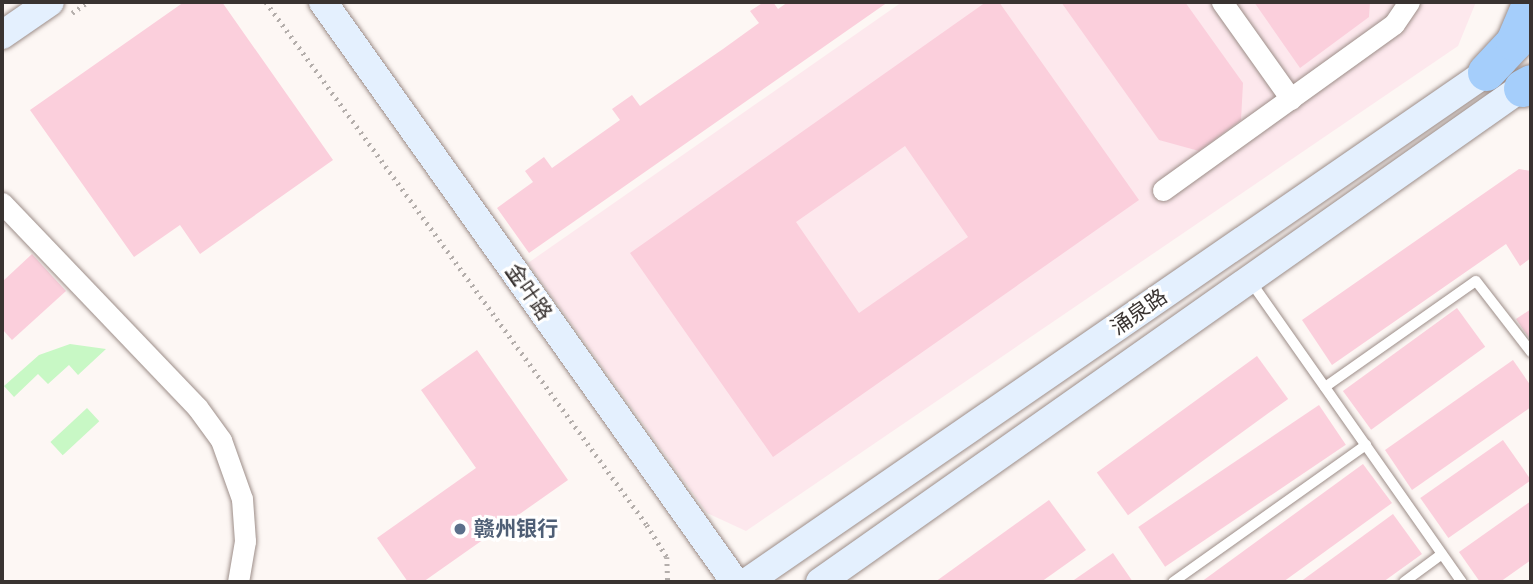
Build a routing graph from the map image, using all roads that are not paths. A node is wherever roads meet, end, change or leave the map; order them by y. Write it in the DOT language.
graph roads {
  1 [pos="50,2"];
  2 [pos="323,2"];
  3 [pos="1222,2"];
  4 [pos="1409,2"];
  5 [pos="1531,2"];
  6 [pos="2,35"];
  7 [pos="1531,41"];
  8 [pos="1486,72"];
  9 [pos="1528,84"];
  10 [pos="1291,99"];
  11 [pos="1163,190"];
  12 [pos="2,203"];
  13 [pos="1251,282"];
  14 [pos="1531,352"];
  15 [pos="1325,387"];
  16 [pos="1366,445"];
  17 [pos="1442,554"];
  18 [pos="238,582"];
  19 [pos="735,582"];
  20 [pos="747,582"];
  21 [pos="820,582"];
  22 [pos="1173,582"];
  23 [pos="1404,582"];
  24 [pos="1462,582"];
  1 -- 6 [label="main road"];
  2 -- 19 [label="main road, 金叶路"];
  3 -- 10 [label="street"];
  4 -- 10 [label="street"];
  5 -- 8 [label="highway"];
  7 -- 8 [label="main road, 涌泉路"];
  8 -- 20 [label="main road, 涌泉路"];
  9 -- 13 [label="main road, 涌泉路"];
  10 -- 11 [label="street"];
  12 -- 18 [label="street"];
  13 -- 15 [label="lane"];
  13 -- 21 [label="main road, 涌泉路"];
  14 -- 15 [label="lane"];
  15 -- 16 [label="lane"];
  16 -- 17 [label="lane"];
  16 -- 22 [label="lane"];
  17 -- 23 [label="lane"];
  17 -- 24 [label="lane"];
}
